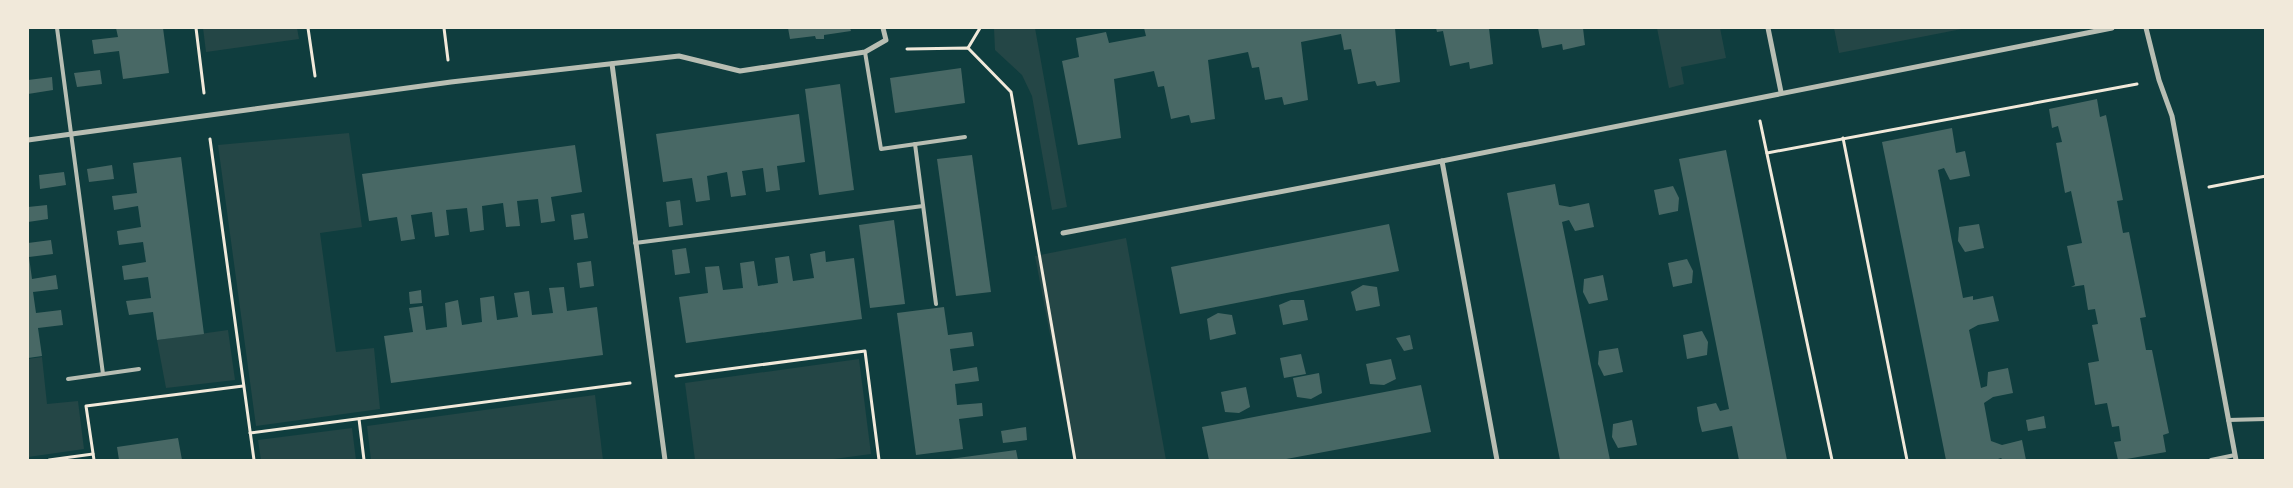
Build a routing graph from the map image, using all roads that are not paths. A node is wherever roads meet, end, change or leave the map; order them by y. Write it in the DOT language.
graph roads {
  1 [pos="57,28"];
  2 [pos="883,28"];
  3 [pos="1768,28"];
  4 [pos="2112,28"];
  5 [pos="2146,28"];
  6 [pos="865,52"];
  7 [pos="612,64"];
  8 [pos="1781,92"];
  9 [pos="71,134"];
  10 [pos="965,137"];
  11 [pos="28,140"];
  12 [pos="915,144"];
  13 [pos="1442,160"];
  14 [pos="923,206"];
  15 [pos="1063,233"];
  16 [pos="635,242"];
  17 [pos="936,304"];
  18 [pos="139,368"];
  19 [pos="102,374"];
  20 [pos="68,379"];
  21 [pos="2266,419"];
  22 [pos="2227,420"];
  23 [pos="2235,458"];
  24 [pos="665,460"];
  25 [pos="1497,460"];
  26 [pos="2211,460"];
  1 -- 9 [label="lane"];
  2 -- 6 [label="street"];
  3 -- 8 [label="street"];
  4 -- 8 [label="street"];
  5 -- 22 [label="street"];
  6 -- 7 [label="street"];
  6 -- 12 [label="lane"];
  7 -- 9 [label="street"];
  7 -- 16 [label="street"];
  8 -- 13 [label="street"];
  9 -- 11 [label="street"];
  9 -- 19 [label="lane"];
  10 -- 12 [label="lane"];
  12 -- 14 [label="lane"];
  13 -- 15 [label="street"];
  13 -- 25 [label="street"];
  14 -- 16 [label="lane"];
  14 -- 17 [label="lane"];
  16 -- 24 [label="street"];
  18 -- 19 [label="lane"];
  19 -- 20 [label="lane"];
  21 -- 22 [label="lane"];
  22 -- 23 [label="street"];
  23 -- 26 [label="lane"];
}
